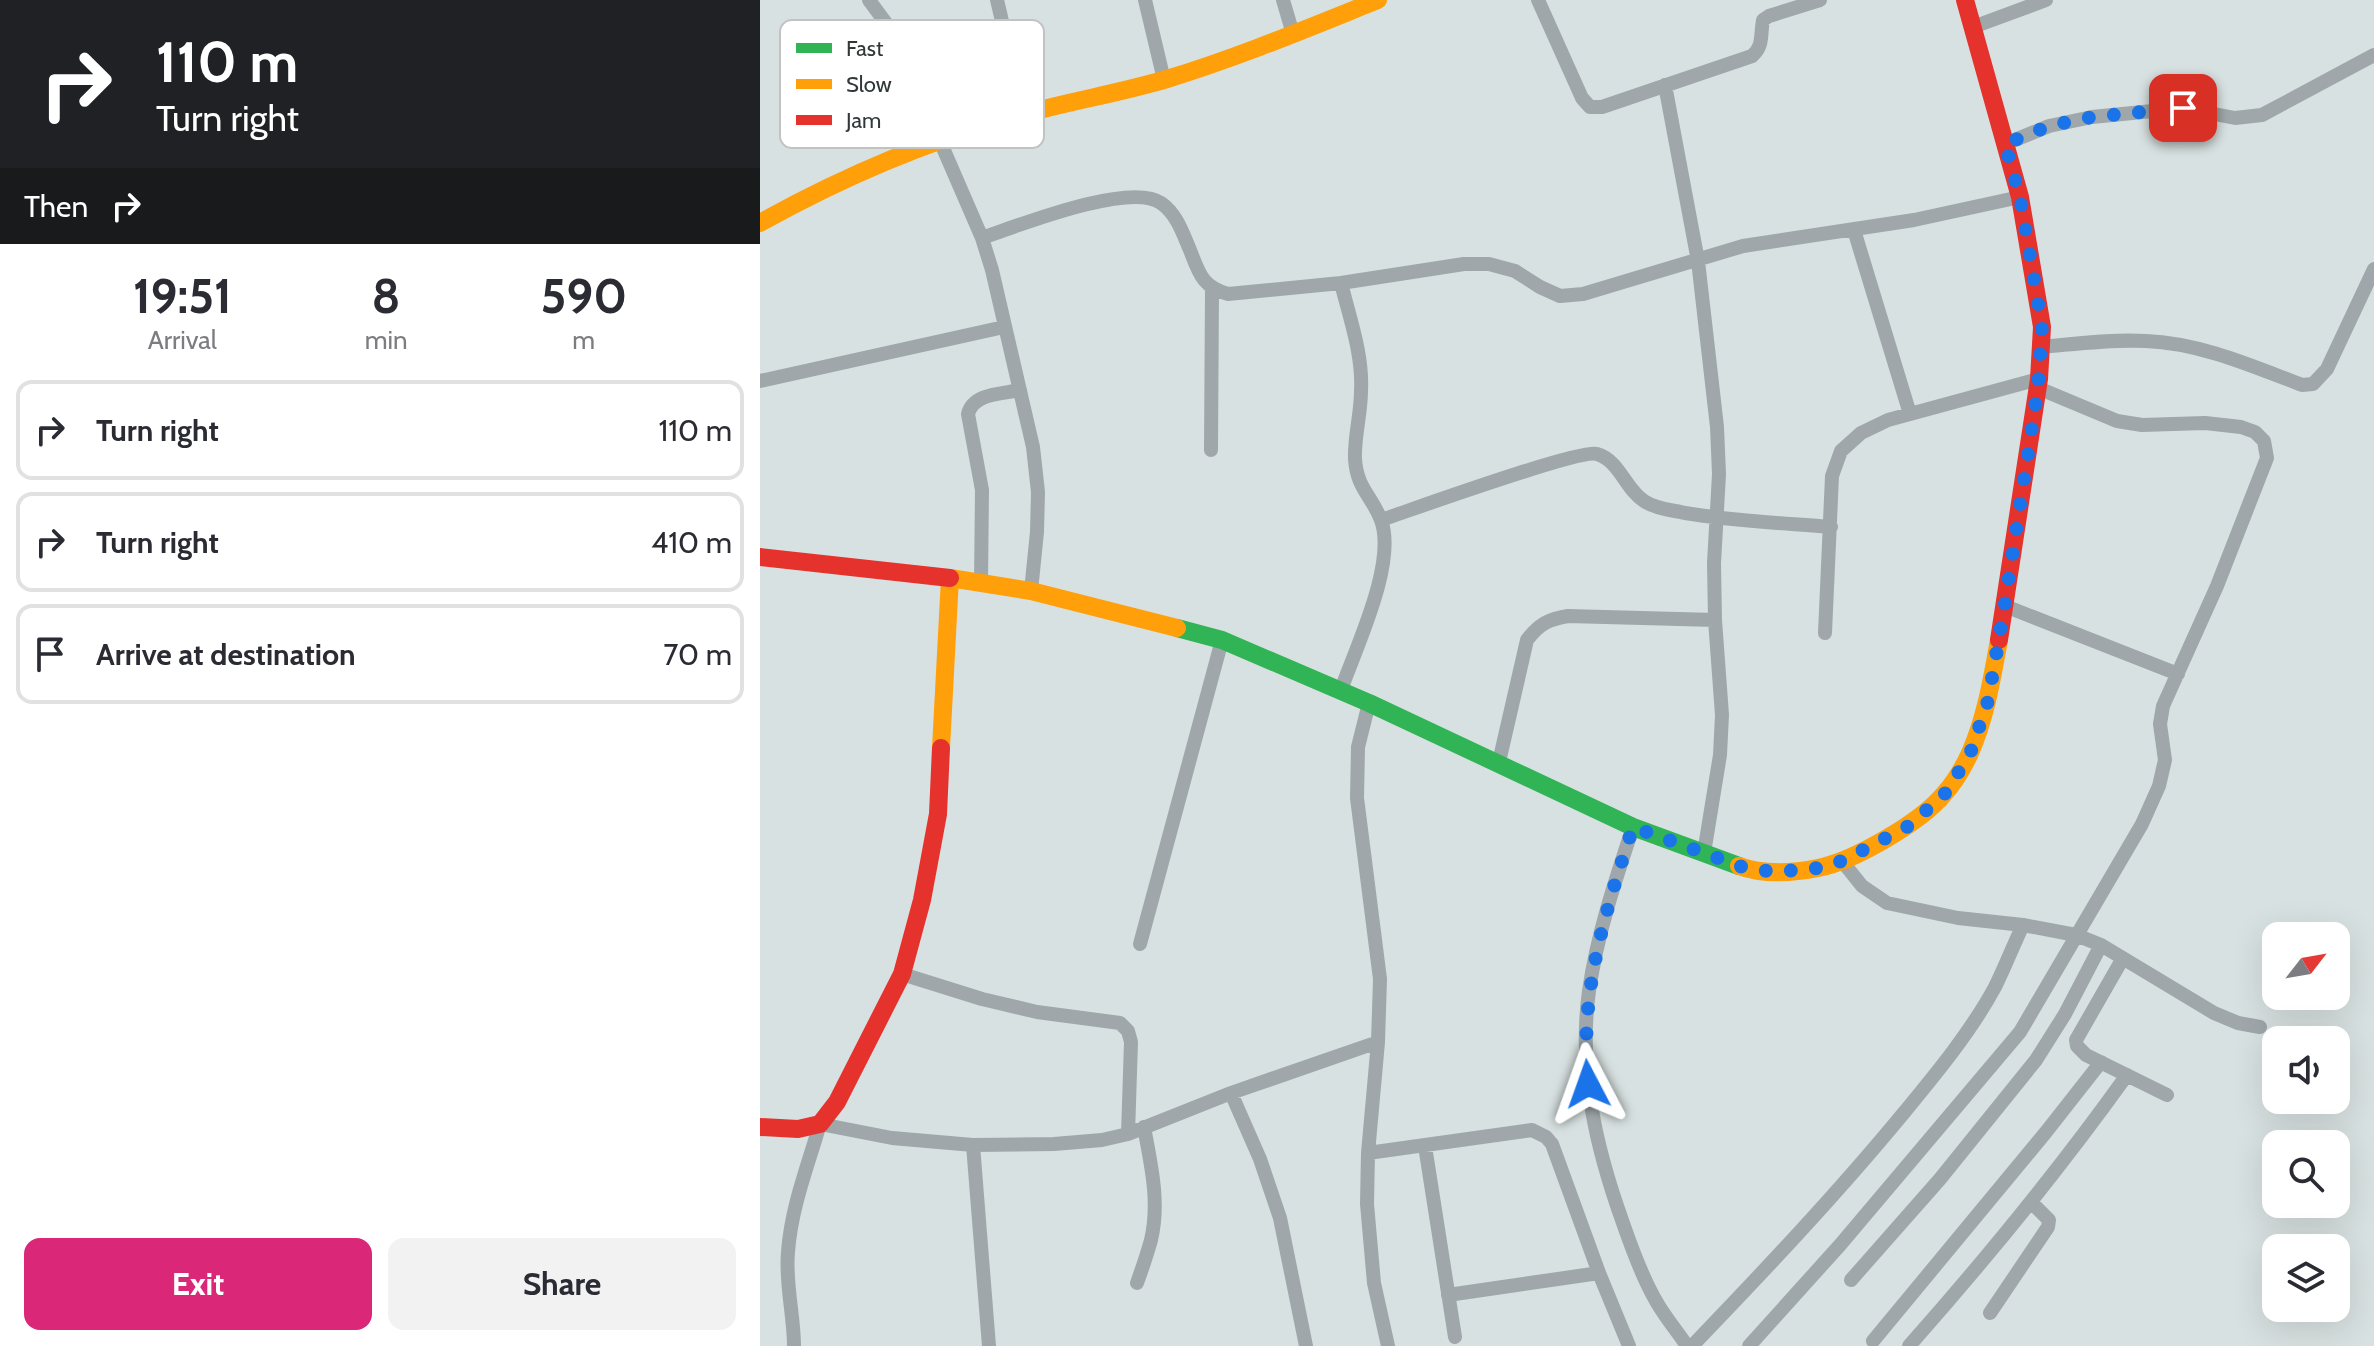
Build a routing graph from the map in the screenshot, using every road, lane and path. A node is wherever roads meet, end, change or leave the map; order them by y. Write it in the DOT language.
graph roads {
  1 [pos="869,0"];
  2 [pos="997,0"];
  3 [pos="1145,0"];
  4 [pos="1283,0"];
  5 [pos="1378,0"];
  6 [pos="1538,0"];
  7 [pos="1820,0"];
  8 [pos="1965,0"];
  9 [pos="2046,0"];
  10 [pos="884,20"];
  11 [pos="1002,20"];
  12 [pos="1973,27"];
  13 [pos="1293,34"];
  14 [pos="2374,55"];
  15 [pos="1164,80"];
  16 [pos="1665,85"];
  17 [pos="1044,109"];
  18 [pos="2005,144"];
  19 [pos="922,148"];
  20 [pos="943,148"];
  21 [pos="2020,197"];
  22 [pos="760,223"];
  23 [pos="1854,230"];
  24 [pos="982,238"];
  25 [pos="1698,261"];
  26 [pos="2374,269"];
  27 [pos="1341,283"];
  28 [pos="1212,290"];
  29 [pos="1004,327"];
  30 [pos="2041,347"];
  31 [pos="760,381"];
  32 [pos="2038,384"];
  33 [pos="1020,390"];
  34 [pos="1910,414"];
  35 [pos="1211,450"];
  36 [pos="1716,518"];
  37 [pos="1381,520"];
  38 [pos="1831,527"];
  39 [pos="760,557"];
  40 [pos="950,578"];
  41 [pos="981,583"];
  42 [pos="1031,591"];
  43 [pos="2005,606"];
  44 [pos="1715,620"];
  45 [pos="1825,633"];
  46 [pos="1222,640"];
  47 [pos="2178,674"];
  48 [pos="1341,690"];
  49 [pos="1369,703"];
  50 [pos="1499,762"];
  51 [pos="1633,827"];
  52 [pos="1704,853"];
  53 [pos="1842,861"];
  54 [pos="2023,925"];
  55 [pos="2076,935"];
  56 [pos="1140,944"];
  57 [pos="2101,945"];
  58 [pos="2123,958"];
  59 [pos="902,974"];
  60 [pos="2260,1027"];
  61 [pos="1378,1042"];
  62 [pos="2101,1062"];
  63 [pos="2127,1075"];
  64 [pos="1231,1093"];
  65 [pos="2167,1095"];
  66 [pos="820,1124"];
  67 [pos="760,1127"];
  68 [pos="1144,1127"];
  69 [pos="1128,1134"];
  70 [pos="973,1145"];
  71 [pos="1425,1146"];
  72 [pos="1368,1153"];
  73 [pos="2031,1202"];
  74 [pos="1599,1273"];
  75 [pos="1851,1280"];
  76 [pos="1137,1283"];
  77 [pos="1448,1295"];
  78 [pos="1990,1313"];
  79 [pos="1455,1337"];
  80 [pos="1873,1341"];
  81 [pos="794,1346"];
  82 [pos="989,1346"];
  83 [pos="1306,1346"];
  84 [pos="1388,1346"];
  85 [pos="1629,1346"];
  86 [pos="1689,1346"];
  87 [pos="1749,1346"];
  88 [pos="1909,1346"];
  1 -- 10 [label="street"];
  2 -- 11 [label="street"];
  3 -- 15 [label="street"];
  4 -- 13 [label="street"];
  5 -- 13 [label="street"];
  6 -- 16 [label="street"];
  7 -- 16 [label="street"];
  8 -- 12 [label="street"];
  9 -- 12 [label="street"];
  12 -- 18 [label="street"];
  13 -- 15 [label="street"];
  14 -- 18 [label="street"];
  15 -- 17 [label="street"];
  16 -- 25 [label="street"];
  18 -- 21 [label="street"];
  19 -- 22 [label="street"];
  20 -- 24 [label="street"];
  21 -- 23 [label="street"];
  21 -- 30 [label="street"];
  23 -- 25 [label="street"];
  23 -- 34 [label="street"];
  24 -- 28 [label="street"];
  24 -- 29 [label="street"];
  25 -- 27 [label="street"];
  25 -- 36 [label="street"];
  26 -- 30 [label="street"];
  27 -- 28 [label="street"];
  27 -- 37 [label="street"];
  28 -- 35 [label="street"];
  29 -- 31 [label="street"];
  29 -- 33 [label="street"];
  30 -- 32 [label="street"];
  32 -- 34 [label="street"];
  32 -- 43 [label="street"];
  32 -- 47 [label="street"];
  33 -- 41 [label="street"];
  33 -- 42 [label="street"];
  34 -- 38 [label="street"];
  36 -- 37 [label="street"];
  36 -- 38 [label="street"];
  36 -- 44 [label="street"];
  37 -- 48 [label="street"];
  38 -- 45 [label="street"];
  39 -- 40 [label="street"];
  40 -- 41 [label="street"];
  40 -- 59 [label="street"];
  41 -- 42 [label="street"];
  42 -- 46 [label="street"];
  43 -- 47 [label="street"];
  43 -- 53 [label="street"];
  44 -- 50 [label="street"];
  44 -- 52 [label="street"];
  46 -- 48 [label="street"];
  46 -- 56 [label="street"];
  47 -- 55 [label="street"];
  48 -- 49 [label="street"];
  49 -- 50 [label="street"];
  49 -- 61 [label="street"];
  50 -- 51 [label="street"];
  51 -- 52 [label="street"];
  51 -- 86 [label="street"];
  52 -- 53 [label="street"];
  53 -- 54 [label="street"];
  54 -- 55 [label="street"];
  54 -- 86 [label="street"];
  55 -- 57 [label="street"];
  55 -- 87 [label="street"];
  57 -- 58 [label="street"];
  57 -- 75 [label="street"];
  58 -- 60 [label="street"];
  58 -- 62 [label="street"];
  59 -- 66 [label="street"];
  59 -- 69 [label="street"];
  61 -- 64 [label="street"];
  61 -- 72 [label="street"];
  62 -- 63 [label="street"];
  62 -- 80 [label="street"];
  63 -- 65 [label="street"];
  63 -- 73 [label="street"];
  64 -- 68 [label="street"];
  64 -- 83 [label="street"];
  66 -- 67 [label="street"];
  66 -- 70 [label="street"];
  66 -- 81 [label="street"];
  68 -- 69 [label="street"];
  68 -- 76 [label="street"];
  69 -- 70 [label="street"];
  70 -- 82 [label="street"];
  71 -- 72 [label="street"];
  71 -- 74 [label="street"];
  71 -- 77 [label="street"];
  72 -- 84 [label="street"];
  73 -- 78 [label="street"];
  73 -- 88 [label="street"];
  74 -- 77 [label="street"];
  74 -- 85 [label="street"];
  77 -- 79 [label="street"];
}
